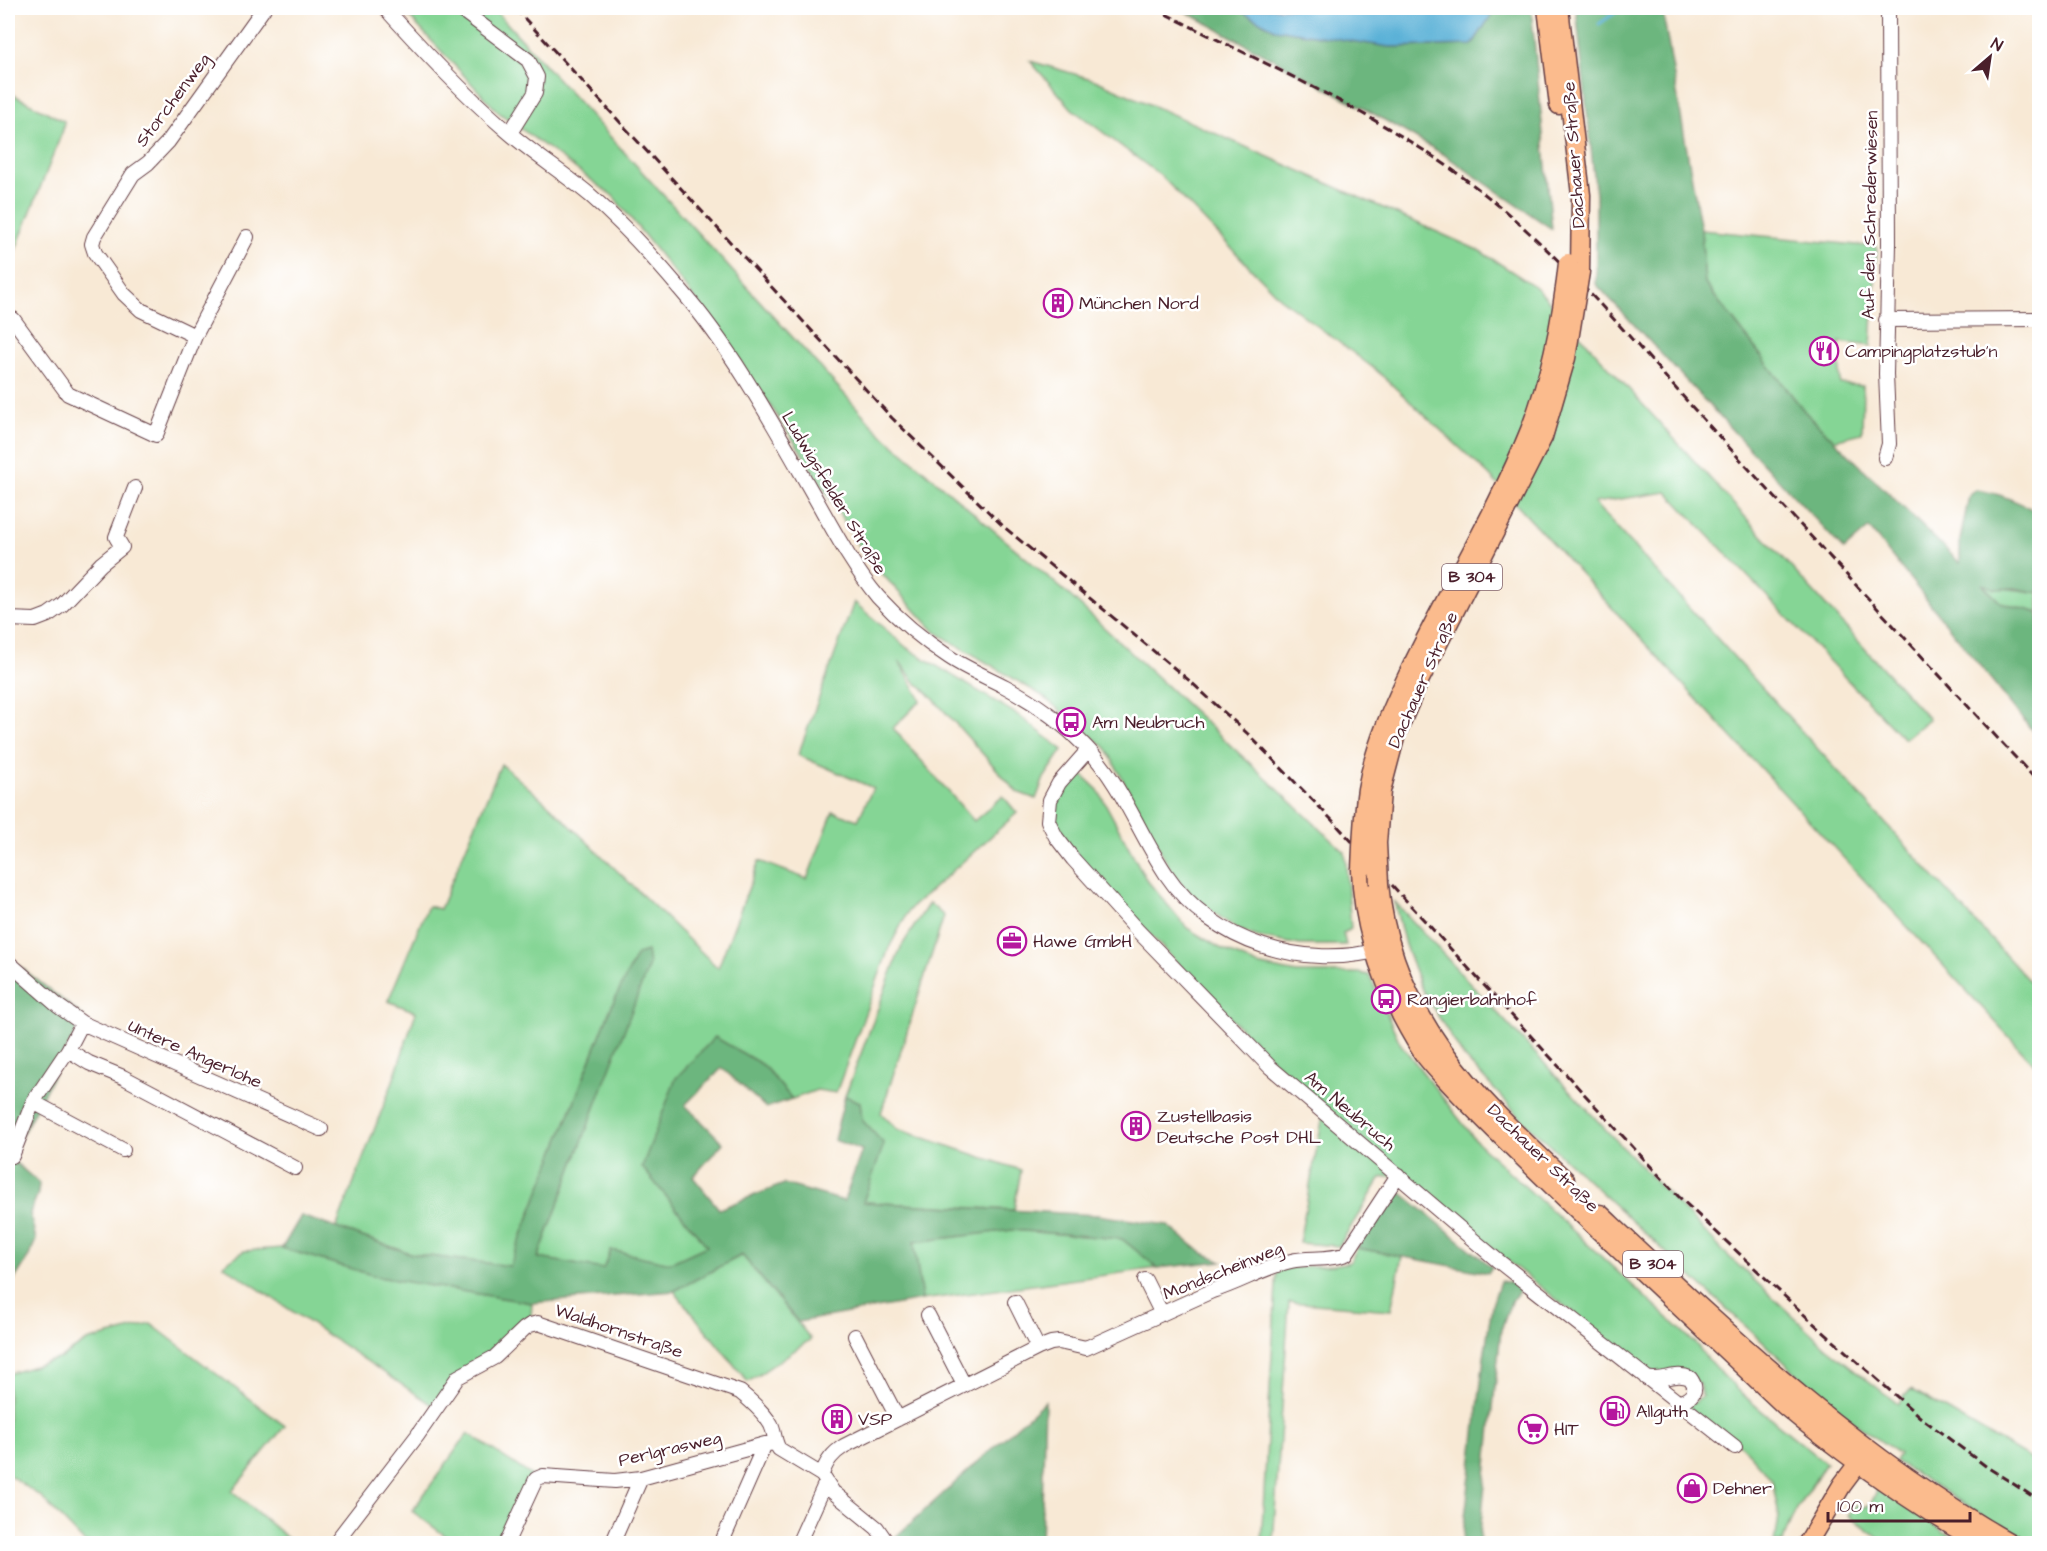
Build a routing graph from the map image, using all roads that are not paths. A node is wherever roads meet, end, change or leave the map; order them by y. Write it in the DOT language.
graph roads {
  1 [pos="264,8"];
  2 [pos="385,8"];
  3 [pos="459,8"];
  4 [pos="1546,8"];
  5 [pos="1559,8"];
  6 [pos="1888,8"];
  7 [pos="1562,82"];
  8 [pos="510,133"];
  9 [pos="247,237"];
  10 [pos="1574,267"];
  11 [pos="13,319"];
  12 [pos="1886,320"];
  13 [pos="2040,320"];
  14 [pos="195,336"];
  15 [pos="1885,458"];
  16 [pos="135,488"];
  17 [pos="8,620"];
  18 [pos="1088,750"];
  19 [pos="1383,949"];
  20 [pos="8,962"];
  21 [pos="82,1023"];
  22 [pos="68,1050"];
  23 [pos="33,1102"];
  24 [pos="321,1129"];
  25 [pos="123,1150"];
  26 [pos="12,1156"];
  27 [pos="295,1168"];
  28 [pos="1398,1175"];
  29 [pos="1145,1280"];
  30 [pos="1015,1302"];
  31 [pos="1162,1314"];
  32 [pos="928,1315"];
  33 [pos="855,1336"];
  34 [pos="1038,1348"];
  35 [pos="1646,1378"];
  36 [pos="964,1385"];
  37 [pos="1677,1403"];
  38 [pos="898,1419"];
  39 [pos="773,1445"];
  40 [pos="1735,1447"];
  41 [pos="1864,1456"];
  42 [pos="641,1478"];
  43 [pos="824,1478"];
  44 [pos="334,1544"];
  45 [pos="506,1544"];
  46 [pos="612,1544"];
  47 [pos="721,1544"];
  48 [pos="798,1544"];
  49 [pos="888,1544"];
  50 [pos="1807,1544"];
  51 [pos="1983,1544"];
  52 [pos="2012,1544"];
  1 -- 14 [label="street, Storchenweg"];
  2 -- 8 [label="street, Ludwigsfelder Straße"];
  3 -- 8 [label="street"];
  4 -- 7 [label="main road, Dachauer Straße / B 304"];
  5 -- 7 [label="main road, Dachauer Straße / B 304"];
  6 -- 12 [label="street, Auf den Schrederwiesen"];
  7 -- 10 [label="main road, Dachauer Straße / B 304"];
  8 -- 18 [label="street, Ludwigsfelder Straße"];
  9 -- 14 [label="street"];
  10 -- 19 [label="main road, Dachauer Straße / B 304, bridge"];
  10 -- 19 [label="main road, Dachauer Straße / B 304, bridge"];
  11 -- 14 [label="street"];
  12 -- 13 [label="street"];
  12 -- 15 [label="street, Auf den Schrederwiesen"];
  16 -- 17 [label="street"];
  18 -- 19 [label="street, Ludwigsfelder Straße"];
  18 -- 28 [label="street, Am Neubruch"];
  19 -- 41 [label="main road, Dachauer Straße / B 304"];
  20 -- 21 [label="street, Untere Angerlohe"];
  21 -- 22 [label="street"];
  21 -- 24 [label="street, Untere Angerlohe"];
  22 -- 23 [label="street"];
  22 -- 27 [label="street"];
  23 -- 25 [label="street"];
  23 -- 26 [label="street"];
  28 -- 31 [label="street, Mondscheinweg"];
  28 -- 35 [label="street, Am Neubruch"];
  29 -- 31 [label="street, Mondscheinweg"];
  30 -- 34 [label="street"];
  31 -- 34 [label="street, Mondscheinweg"];
  32 -- 36 [label="street"];
  33 -- 38 [label="street"];
  34 -- 36 [label="street, Mondscheinweg"];
  35 -- 37 [label="street, Am Neubruch"];
  35 -- 37 [label="street"];
  36 -- 38 [label="street, Mondscheinweg"];
  37 -- 40 [label="street, Am Neubruch"];
  38 -- 43 [label="street, Mondscheinweg"];
  39 -- 42 [label="street, Perlgrasweg"];
  39 -- 43 [label="street"];
  39 -- 44 [label="street, Waldhornstraße"];
  39 -- 47 [label="street"];
  41 -- 50 [label="main road"];
  41 -- 51 [label="main road, B 304"];
  41 -- 52 [label="main road, B 304"];
  42 -- 45 [label="street, Perlgrasweg"];
  42 -- 46 [label="street"];
  43 -- 48 [label="street, Mondscheinweg"];
  43 -- 49 [label="street"];
}
